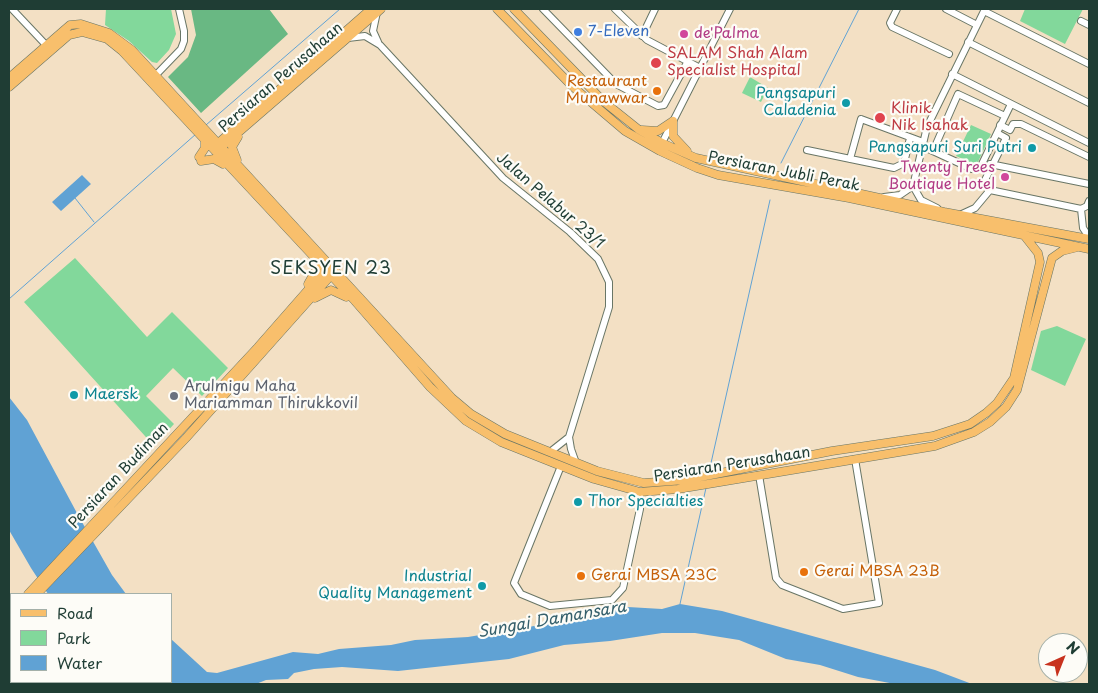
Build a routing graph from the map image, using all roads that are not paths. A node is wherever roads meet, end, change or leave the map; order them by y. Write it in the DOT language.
graph roads {
  1 [pos="179,9"];
  2 [pos="497,9"];
  3 [pos="543,9"];
  4 [pos="615,9"];
  5 [pos="655,9"];
  6 [pos="730,9"];
  7 [pos="897,9"];
  8 [pos="946,9"];
  9 [pos="376,10"];
  10 [pos="516,10"];
  11 [pos="984,10"];
  12 [pos="12,11"];
  13 [pos="1081,21"];
  14 [pos="977,25"];
  15 [pos="1089,25"];
  16 [pos="642,36"];
  17 [pos="348,38"];
  18 [pos="968,42"];
  19 [pos="46,45"];
  20 [pos="380,45"];
  21 [pos="949,54"];
  22 [pos="688,61"];
  23 [pos="1089,64"];
  24 [pos="700,68"];
  25 [pos="952,74"];
  26 [pos="9,78"];
  27 [pos="153,78"];
  28 [pos="9,87"];
  29 [pos="1089,103"];
  30 [pos="1011,104"];
  31 [pos="1005,116"];
  32 [pos="673,121"];
  33 [pos="1000,125"];
  34 [pos="240,128"];
  35 [pos="638,129"];
  36 [pos="996,133"];
  37 [pos="205,135"];
  38 [pos="910,138"];
  39 [pos="662,143"];
  40 [pos="923,144"];
  41 [pos="1089,144"];
  42 [pos="217,148"];
  43 [pos="806,150"];
  44 [pos="933,151"];
  45 [pos="668,155"];
  46 [pos="1089,157"];
  47 [pos="696,158"];
  48 [pos="850,159"];
  49 [pos="983,162"];
  50 [pos="992,164"];
  51 [pos="228,166"];
  52 [pos="255,184"];
  53 [pos="1089,184"];
  54 [pos="913,186"];
  55 [pos="990,190"];
  56 [pos="881,198"];
  57 [pos="1089,201"];
  58 [pos="1081,209"];
  59 [pos="944,212"];
  60 [pos="958,215"];
  61 [pos="1023,234"];
  62 [pos="1089,238"];
  63 [pos="1078,247"];
  64 [pos="1089,249"];
  65 [pos="315,258"];
  66 [pos="331,270"];
  67 [pos="355,301"];
  68 [pos="300,304"];
  69 [pos="569,437"];
  70 [pos="550,452"];
  71 [pos="855,459"];
  72 [pos="576,463"];
  73 [pos="561,466"];
  74 [pos="759,475"];
  75 [pos="640,492"];
  76 [pos="32,593"];
  1 -- 27 [label="street"];
  2 -- 45 [label="main road, Persiaran Jubli Perak"];
  3 -- 22 [label="street"];
  4 -- 16 [label="street"];
  5 -- 16 [label="street"];
  6 -- 24 [label="street"];
  7 -- 21 [label="street"];
  8 -- 14 [label="street"];
  9 -- 17 [label="main road, Persiaran Perusahaan"];
  9 -- 20 [label="street"];
  9 -- 34 [label="main road, Persiaran Perusahaan"];
  10 -- 35 [label="main road, Persiaran Jubli Perak"];
  11 -- 14 [label="street"];
  11 -- 23 [label="street"];
  12 -- 19 [label="street"];
  13 -- 15 [label="street"];
  14 -- 18 [label="street"];
  16 -- 22 [label="street"];
  17 -- 20 [label="street, Jalan Pelabur 23/1"];
  17 -- 34 [label="main road, Persiaran Perusahaan"];
  18 -- 25 [label="street"];
  18 -- 29 [label="street"];
  19 -- 26 [label="main road, Persiaran Perusahaan"];
  19 -- 27 [label="main road, Persiaran Perusahaan"];
  20 -- 69 [label="street, Jalan Pelabur 23/1"];
  22 -- 24 [label="street"];
  24 -- 32 [label="street"];
  25 -- 30 [label="street"];
  25 -- 40 [label="street"];
  27 -- 28 [label="main road, Persiaran Perusahaan"];
  27 -- 37 [label="main road, Persiaran Perusahaan"];
  30 -- 31 [label="street"];
  30 -- 41 [label="street"];
  31 -- 33 [label="street"];
  31 -- 44 [label="street"];
  32 -- 35 [label="main road"];
  32 -- 39 [label="street"];
  32 -- 47 [label="main road"];
  33 -- 36 [label="street"];
  33 -- 46 [label="street"];
  34 -- 37 [label="main road"];
  34 -- 42 [label="main road, Persiaran Perusahaan"];
  34 -- 52 [label="main road"];
  35 -- 39 [label="main road, Persiaran Jubli Perak"];
  36 -- 49 [label="street"];
  36 -- 50 [label="street"];
  37 -- 42 [label="main road, Persiaran Perusahaan"];
  37 -- 51 [label="main road"];
  38 -- 40 [label="street"];
  38 -- 48 [label="street"];
  38 -- 48 [label="street"];
  39 -- 45 [label="main road"];
  39 -- 47 [label="main road, Persiaran Jubli Perak"];
  40 -- 44 [label="street"];
  40 -- 54 [label="street"];
  42 -- 51 [label="main road, Persiaran Perusahaan"];
  42 -- 52 [label="main road, Persiaran Perusahaan"];
  43 -- 48 [label="street"];
  44 -- 49 [label="street"];
  45 -- 61 [label="main road, Persiaran Jubli Perak"];
  47 -- 56 [label="main road, Persiaran Jubli Perak"];
  49 -- 50 [label="street"];
  50 -- 53 [label="street"];
  50 -- 55 [label="street"];
  51 -- 65 [label="main road, Persiaran Perusahaan"];
  52 -- 66 [label="main road, Persiaran Perusahaan"];
  54 -- 56 [label="street"];
  54 -- 59 [label="street"];
  55 -- 58 [label="street"];
  55 -- 60 [label="street"];
  56 -- 59 [label="main road, Persiaran Jubli Perak"];
  57 -- 58 [label="street"];
  58 -- 62 [label="street"];
  59 -- 60 [label="main road, Persiaran Jubli Perak"];
  60 -- 62 [label="main road, Persiaran Jubli Perak"];
  61 -- 63 [label="main road, Persiaran Jubli Perak"];
  61 -- 72 [label="main road, Persiaran Perusahaan"];
  63 -- 64 [label="main road, Persiaran Jubli Perak"];
  63 -- 71 [label="main road, Persiaran Perusahaan"];
  65 -- 66 [label="main road, Persiaran Perusahaan"];
  65 -- 68 [label="main road"];
  66 -- 67 [label="main road, Persiaran Perusahaan"];
  66 -- 68 [label="main road, Persiaran Budiman"];
  66 -- 70 [label="main road, Persiaran Perusahaan"];
  67 -- 68 [label="main road"];
  67 -- 73 [label="main road, Persiaran Perusahaan"];
  68 -- 76 [label="main road, Persiaran Budiman"];
  69 -- 70 [label="street"];
  69 -- 72 [label="street"];
  70 -- 72 [label="main road, Persiaran Perusahaan"];
  71 -- 74 [label="main road, Persiaran Perusahaan"];
  71 -- 74 [label="street"];
  73 -- 75 [label="main road, Persiaran Perusahaan"];
  73 -- 75 [label="street"];
  74 -- 75 [label="main road, Persiaran Perusahaan"];
}
